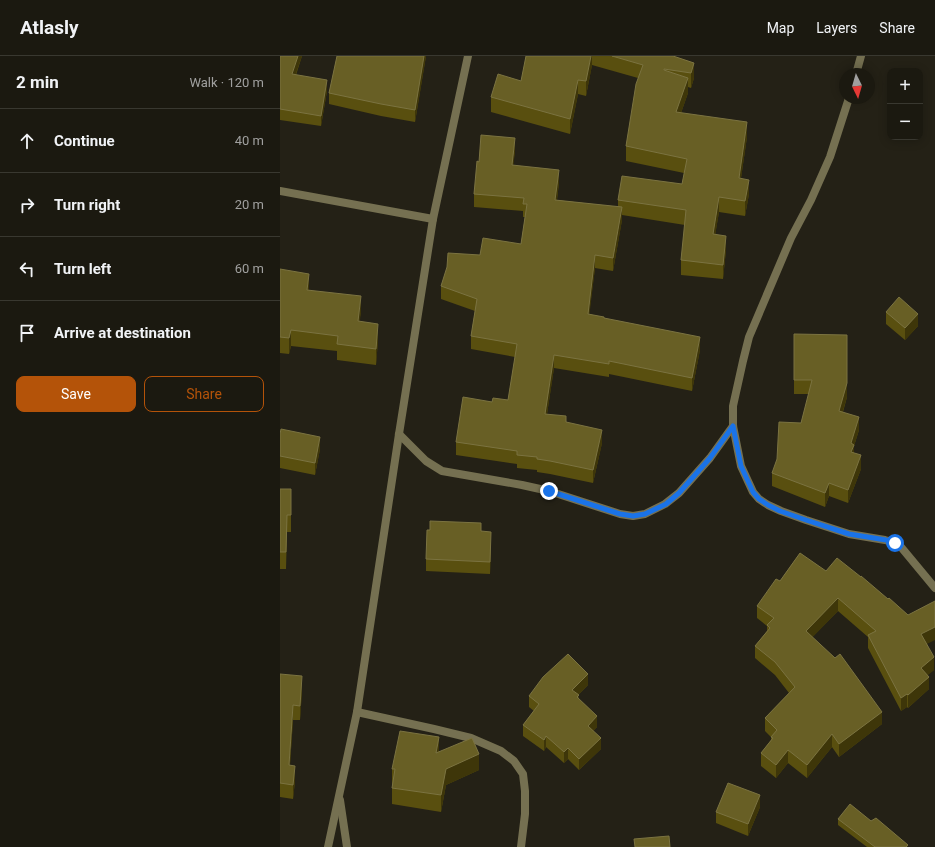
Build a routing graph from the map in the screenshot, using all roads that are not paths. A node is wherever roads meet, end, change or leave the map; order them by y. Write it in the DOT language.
graph roads {
  1 [pos="468,56"];
  2 [pos="861,56"];
  3 [pos="858,68"];
  4 [pos="847,104"];
  5 [pos="280,191"];
  6 [pos="433,219"];
  7 [pos="733,426"];
  8 [pos="399,434"];
  9 [pos="935,588"];
  10 [pos="358,712"];
  11 [pos="339,796"];
  12 [pos="328,847"];
  13 [pos="347,847"];
  14 [pos="521,847"];
  1 -- 6 [label="street"];
  2 -- 3 [label="street"];
  4 -- 7 [label="street"];
  5 -- 6 [label="street"];
  6 -- 8 [label="street"];
  7 -- 8 [label="street"];
  7 -- 9 [label="street"];
  8 -- 10 [label="street"];
  10 -- 11 [label="street"];
  10 -- 14 [label="street"];
  11 -- 12 [label="street"];
  11 -- 13 [label="street"];
}
